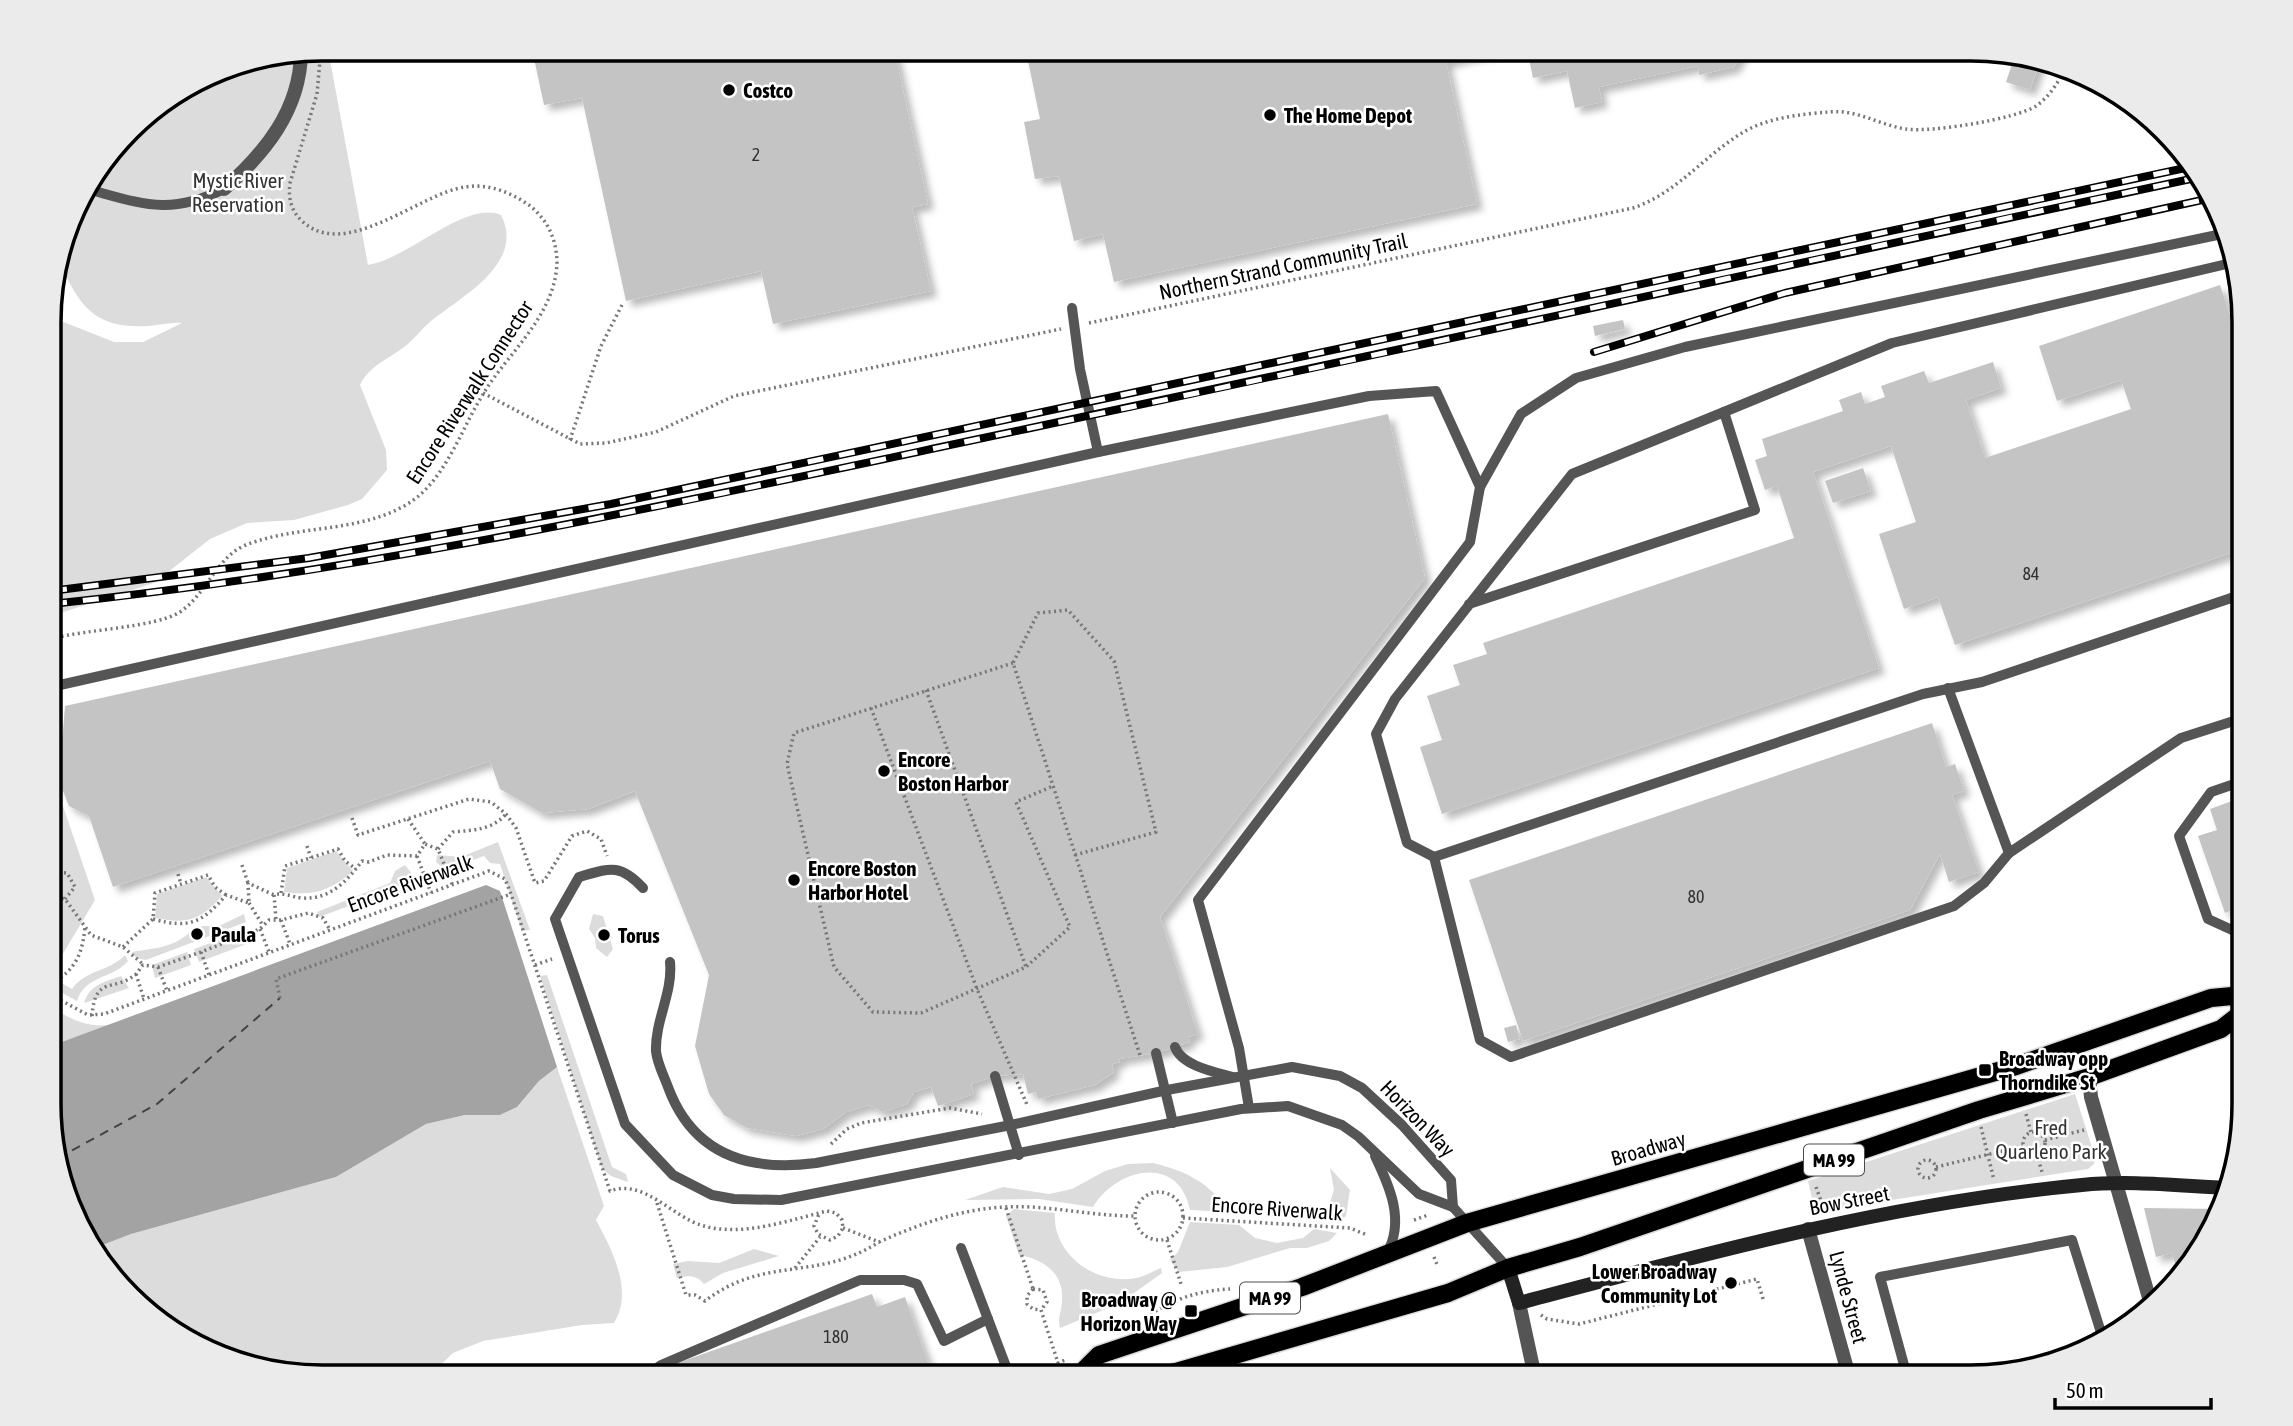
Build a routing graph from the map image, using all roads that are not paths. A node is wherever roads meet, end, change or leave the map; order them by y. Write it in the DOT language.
graph roads {
  1 [pos="300,62"];
  2 [pos="224,189"];
  3 [pos="96,192"];
  4 [pos="2217,235"];
  5 [pos="2225,264"];
  6 [pos="1072,307"];
  7 [pos="1724,412"];
  8 [pos="1098,452"];
  9 [pos="1479,487"];
  10 [pos="2232,598"];
  11 [pos="1469,604"];
  12 [pos="61,685"];
  13 [pos="1948,688"];
  14 [pos="2232,722"];
  15 [pos="2232,786"];
  16 [pos="2009,853"];
  17 [pos="1434,857"];
  18 [pos="643,888"];
  19 [pos="2232,930"];
  20 [pos="670,962"];
  21 [pos="2232,996"];
  22 [pos="2232,1021"];
  23 [pos="1175,1047"];
  24 [pos="1157,1058"];
  25 [pos="995,1076"];
  26 [pos="1240,1077"];
  27 [pos="2089,1077"];
  28 [pos="1167,1090"];
  29 [pos="1249,1108"];
  30 [pos="1173,1123"];
  31 [pos="1011,1125"];
  32 [pos="1372,1151"];
  33 [pos="1018,1155"];
  34 [pos="2118,1184"];
  35 [pos="2218,1188"];
  36 [pos="1453,1207"];
  37 [pos="1468,1223"];
  38 [pos="1808,1229"];
  39 [pos="961,1248"];
  40 [pos="1386,1255"];
  41 [pos="1508,1268"];
  42 [pos="2148,1295"];
  43 [pos="1518,1303"];
  44 [pos="988,1319"];
  45 [pos="2100,1330"];
  46 [pos="664,1365"];
  47 [pos="1005,1365"];
  48 [pos="1089,1365"];
  49 [pos="1201,1365"];
  50 [pos="1532,1365"];
  51 [pos="1846,1365"];
  52 [pos="1905,1365"];
  1 -- 2 [label="street"];
  2 -- 3 [label="lane"];
  4 -- 9 [label="lane"];
  5 -- 7 [label="lane"];
  6 -- 8 [label="lane"];
  7 -- 11 [label="lane"];
  7 -- 11 [label="lane"];
  8 -- 9 [label="lane"];
  8 -- 12 [label="lane"];
  9 -- 26 [label="lane"];
  10 -- 13 [label="lane"];
  11 -- 17 [label="lane"];
  13 -- 16 [label="lane"];
  13 -- 17 [label="lane"];
  14 -- 16 [label="lane"];
  15 -- 19 [label="lane"];
  16 -- 17 [label="lane"];
  18 -- 33 [label="lane"];
  20 -- 31 [label="lane, Horizon Way"];
  21 -- 37 [label="main road, Broadway / MA 99"];
  22 -- 27 [label="main road, MA 99"];
  23 -- 26 [label="lane"];
  24 -- 28 [label="lane"];
  25 -- 31 [label="lane"];
  26 -- 28 [label="lane, Horizon Way"];
  26 -- 29 [label="lane"];
  26 -- 36 [label="lane, Horizon Way"];
  27 -- 34 [label="street"];
  27 -- 41 [label="main road, MA 99"];
  28 -- 30 [label="lane"];
  28 -- 31 [label="lane, Horizon Way"];
  29 -- 30 [label="lane"];
  29 -- 32 [label="lane"];
  30 -- 33 [label="lane"];
  31 -- 33 [label="lane"];
  32 -- 36 [label="lane"];
  32 -- 40 [label="lane"];
  34 -- 35 [label="main road, Bow Street"];
  34 -- 38 [label="main road, Bow Street"];
  34 -- 42 [label="street"];
  36 -- 37 [label="lane"];
  37 -- 40 [label="main road, Broadway / MA 99"];
  37 -- 41 [label="lane"];
  38 -- 43 [label="main road, Bow Street"];
  38 -- 51 [label="street, Lynde Street"];
  39 -- 44 [label="lane"];
  40 -- 48 [label="main road, Broadway / MA 99"];
  41 -- 43 [label="main road"];
  41 -- 49 [label="main road, MA 99"];
  43 -- 50 [label="street"];
  44 -- 46 [label="lane"];
  44 -- 47 [label="lane"];
  45 -- 52 [label="lane"];
}
